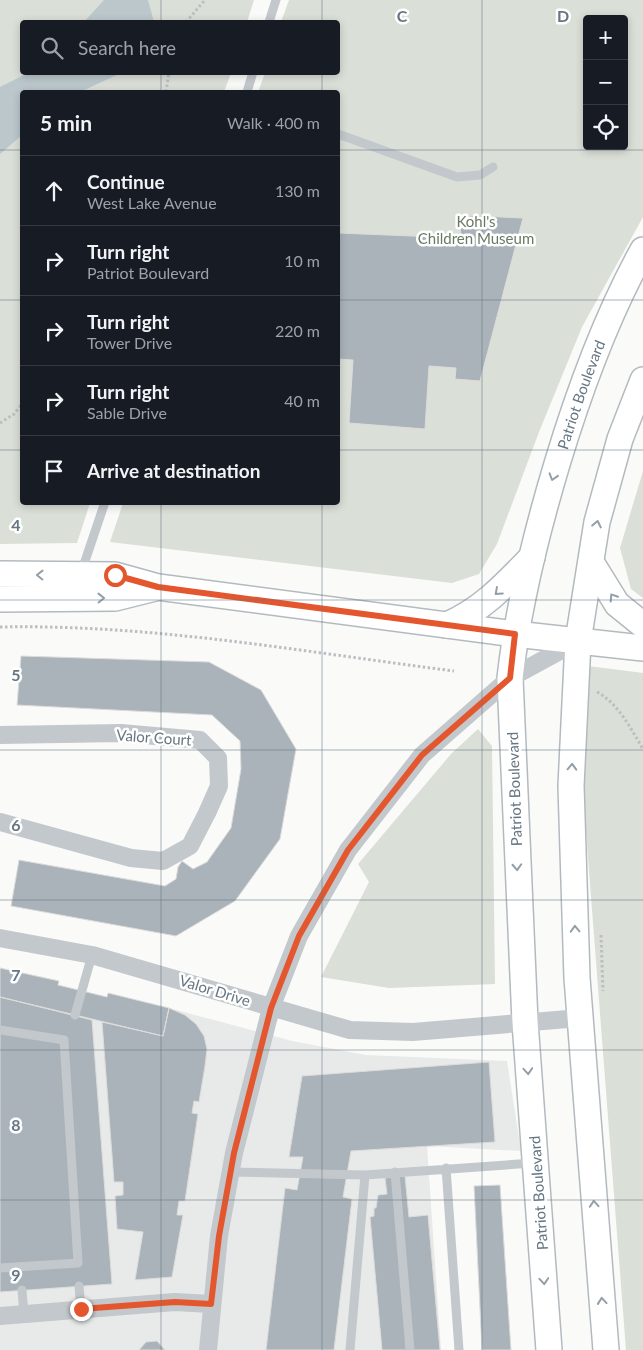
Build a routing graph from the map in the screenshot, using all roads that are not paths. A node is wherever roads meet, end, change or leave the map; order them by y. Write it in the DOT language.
graph roads {
  1 [pos="276,0"];
  2 [pos="270,20"];
  3 [pos="252,75"];
  4 [pos="248,90"];
  5 [pos="340,135"];
  6 [pos="493,167"];
  7 [pos="643,250"];
  8 [pos="643,380"];
  9 [pos="104,505"];
  10 [pos="532,557"];
  11 [pos="591,562"];
  12 [pos="0,574"];
  13 [pos="80,575"];
  14 [pos="158,587"];
  15 [pos="0,599"];
  16 [pos="643,624"];
  17 [pos="447,625"];
  18 [pos="515,634"];
  19 [pos="578,641"];
  20 [pos="643,648"];
  21 [pos="510,678"];
  22 [pos="0,735"];
  23 [pos="0,822"];
  24 [pos="0,938"];
  25 [pos="92,955"];
  26 [pos="271,1008"];
  27 [pos="75,1015"];
  28 [pos="580,1018"];
  29 [pos="525,1022"];
  30 [pos="0,1030"];
  31 [pos="536,1163"];
  32 [pos="446,1168"];
  33 [pos="230,1172"];
  34 [pos="395,1172"];
  35 [pos="365,1175"];
  36 [pos="402,1224"];
  37 [pos="0,1268"];
  38 [pos="79,1286"];
  39 [pos="22,1290"];
  40 [pos="211,1304"];
  41 [pos="81,1309"];
  42 [pos="24,1314"];
  43 [pos="0,1316"];
  44 [pos="208,1350"];
  45 [pos="350,1350"];
  46 [pos="412,1350"];
  47 [pos="459,1350"];
  48 [pos="549,1350"];
  49 [pos="606,1350"];
  1 -- 2 [label="lane"];
  3 -- 4 [label="lane"];
  5 -- 6 [label="lane"];
  7 -- 10 [label="main road, Patriot Boulevard, one-way"];
  11 -- 8 [label="main road, one-way"];
  9 -- 13 [label="lane"];
  10 -- 17 [label="main road, one-way"];
  10 -- 18 [label="main road, Patriot Boulevard"];
  16 -- 11 [label="main road, one-way"];
  11 -- 19 [label="main road"];
  13 -- 12 [label="main road, one-way"];
  13 -- 14 [label="main road"];
  15 -- 14 [label="main road, one-way"];
  14 -- 17 [label="main road"];
  17 -- 18 [label="main road"];
  18 -- 19 [label="main road"];
  18 -- 21 [label="main road, Patriot Boulevard"];
  19 -- 20 [label="main road"];
  19 -- 21 [label="street"];
  28 -- 19 [label="main road, one-way"];
  21 -- 26 [label="street"];
  21 -- 29 [label="main road, Patriot Boulevard, one-way"];
  22 -- 23 [label="street, Valor Court"];
  24 -- 25 [label="street, Valor Drive"];
  25 -- 26 [label="street, Valor Drive"];
  25 -- 27 [label="lane"];
  26 -- 29 [label="street, Valor Drive"];
  26 -- 33 [label="street"];
  28 -- 29 [label="street, Valor Drive"];
  49 -- 28 [label="main road, one-way"];
  29 -- 31 [label="main road, Patriot Boulevard, one-way"];
  30 -- 37 [label="lane"];
  31 -- 32 [label="lane"];
  31 -- 48 [label="main road, Patriot Boulevard, one-way"];
  32 -- 34 [label="lane"];
  32 -- 47 [label="lane"];
  33 -- 35 [label="lane"];
  33 -- 40 [label="street"];
  34 -- 35 [label="lane"];
  34 -- 46 [label="lane"];
  35 -- 45 [label="lane"];
  36 -- 46 [label="lane"];
  38 -- 41 [label="lane"];
  39 -- 42 [label="lane"];
  40 -- 41 [label="street"];
  40 -- 44 [label="street"];
  41 -- 42 [label="street"];
  42 -- 43 [label="street"];
}
